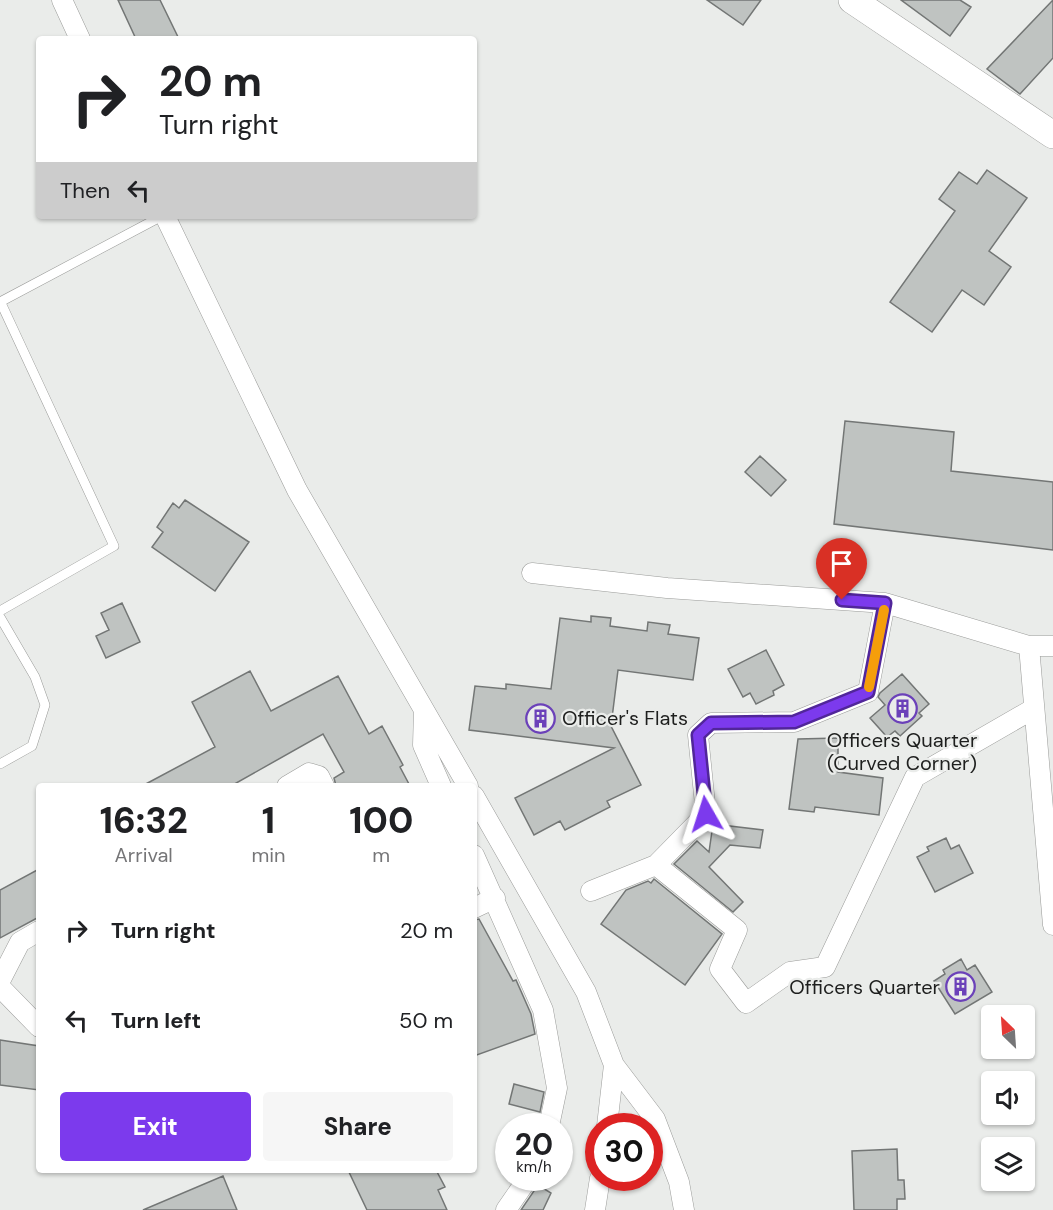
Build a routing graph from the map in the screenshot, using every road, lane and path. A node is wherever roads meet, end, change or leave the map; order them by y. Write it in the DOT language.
graph roads {
  1 [pos="62,0"];
  2 [pos="852,0"];
  3 [pos="79,36"];
  4 [pos="1053,135"];
  5 [pos="157,219"];
  6 [pos="164,219"];
  7 [pos="0,303"];
  8 [pos="532,573"];
  9 [pos="885,603"];
  10 [pos="0,611"];
  11 [pos="0,617"];
  12 [pos="1029,646"];
  13 [pos="1053,646"];
  14 [pos="1033,709"];
  15 [pos="424,710"];
  16 [pos="0,764"];
  17 [pos="291,783"];
  18 [pos="322,783"];
  19 [pos="440,783"];
  20 [pos="466,783"];
  21 [pos="477,801"];
  22 [pos="477,861"];
  23 [pos="656,865"];
  24 [pos="591,891"];
  25 [pos="495,898"];
  26 [pos="477,907"];
  27 [pos="1053,925"];
  28 [pos="36,933"];
  29 [pos="0,981"];
  30 [pos="0,987"];
  31 [pos="36,1024"];
  32 [pos="614,1065"];
  33 [pos="552,1113"];
  34 [pos="608,1113"];
  35 [pos="519,1191"];
  36 [pos="598,1191"];
  37 [pos="506,1210"];
  38 [pos="595,1210"];
  39 [pos="684,1210"];
  1 -- 3 [label="street"];
  2 -- 4 [label="main road"];
  5 -- 7 [label="lane"];
  6 -- 15 [label="street"];
  7 -- 10 [label="lane"];
  8 -- 9 [label="street"];
  9 -- 12 [label="street"];
  9 -- 23 [label="street"];
  11 -- 16 [label="lane"];
  12 -- 13 [label="street"];
  12 -- 14 [label="street"];
  14 -- 23 [label="street"];
  14 -- 27 [label="street"];
  15 -- 19 [label="street"];
  15 -- 20 [label="street"];
  17 -- 18 [label="street"];
  21 -- 32 [label="street"];
  22 -- 25 [label="street"];
  23 -- 24 [label="street"];
  25 -- 26 [label="street"];
  25 -- 33 [label="street"];
  28 -- 29 [label="street"];
  30 -- 31 [label="street"];
  32 -- 34 [label="street"];
  32 -- 39 [label="street"];
  35 -- 37 [label="street"];
  36 -- 38 [label="street"];
}
